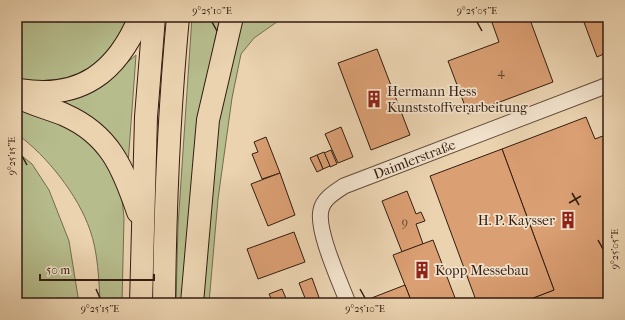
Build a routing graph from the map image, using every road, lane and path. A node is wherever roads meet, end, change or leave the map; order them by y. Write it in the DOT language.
graph roads {
  1 [pos="140,17"];
  2 [pos="154,17"];
  3 [pos="178,17"];
  4 [pos="232,17"];
  5 [pos="608,85"];
  6 [pos="17,90"];
  7 [pos="17,96"];
  8 [pos="142,224"];
  9 [pos="141,303"];
  10 [pos="164,303"];
  11 [pos="192,303"];
  12 [pos="348,303"];
  1 -- 6 [label="highway"];
  2 -- 8 [label="highway"];
  3 -- 10 [label="highway"];
  4 -- 11 [label="highway"];
  5 -- 12 [label="street, Daimlerstraße"];
  7 -- 8 [label="highway"];
  8 -- 9 [label="highway"];
}
